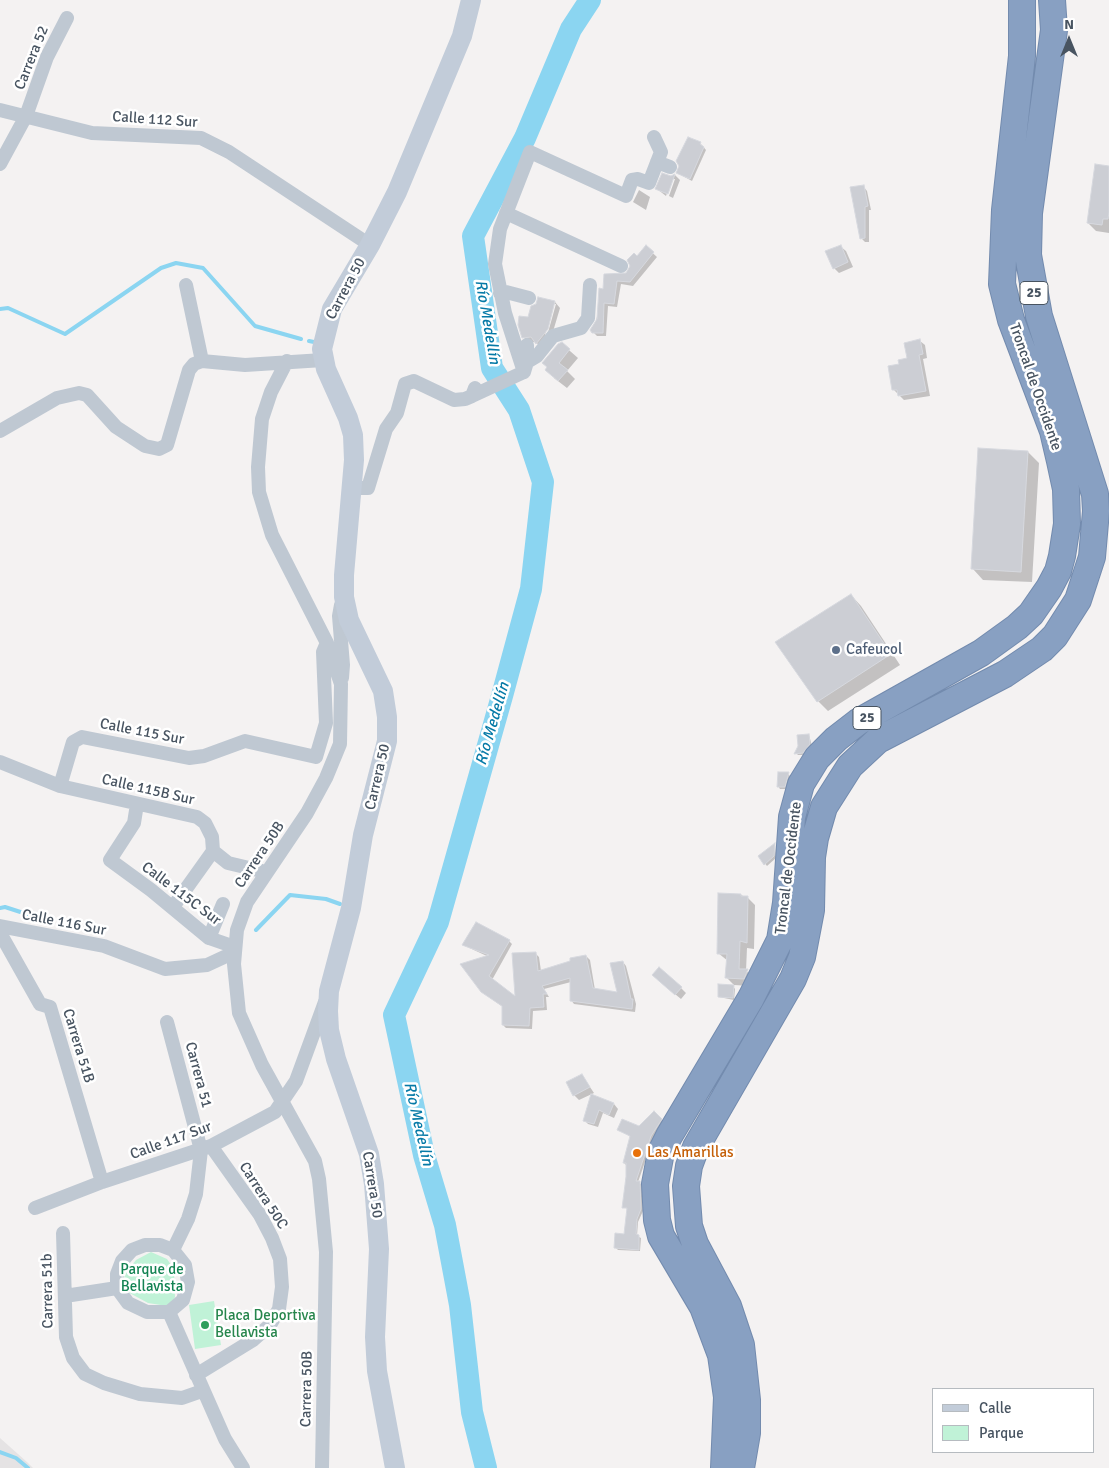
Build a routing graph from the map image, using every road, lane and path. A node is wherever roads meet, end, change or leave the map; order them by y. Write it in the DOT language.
graph roads {
  1 [pos="471,0"];
  2 [pos="1022,0"];
  3 [pos="1052,0"];
  4 [pos="67,18"];
  5 [pos="0,110"];
  6 [pos="26,116"];
  7 [pos="654,137"];
  8 [pos="0,164"];
  9 [pos="506,213"];
  10 [pos="370,245"];
  11 [pos="621,266"];
  12 [pos="186,285"];
  13 [pos="590,285"];
  14 [pos="500,293"];
  15 [pos="529,298"];
  16 [pos="527,346"];
  17 [pos="323,360"];
  18 [pos="202,361"];
  19 [pos="287,361"];
  20 [pos="525,367"];
  21 [pos="0,431"];
  22 [pos="352,488"];
  23 [pos="344,589"];
  24 [pos="327,643"];
  25 [pos="341,684"];
  26 [pos="0,762"];
  27 [pos="60,786"];
  28 [pos="137,804"];
  29 [pos="213,850"];
  30 [pos="266,872"];
  31 [pos="223,904"];
  32 [pos="173,907"];
  33 [pos="0,926"];
  34 [pos="0,932"];
  35 [pos="209,938"];
  36 [pos="235,949"];
  37 [pos="329,991"];
  38 [pos="167,1022"];
  39 [pos="283,1102"];
  40 [pos="206,1148"];
  41 [pos="102,1182"];
  42 [pos="35,1208"];
  43 [pos="63,1233"];
  44 [pos="173,1250"];
  45 [pos="117,1288"];
  46 [pos="65,1296"];
  47 [pos="169,1312"];
  48 [pos="196,1375"];
  49 [pos="202,1391"];
  50 [pos="243,1468"];
  51 [pos="322,1468"];
  52 [pos="395,1468"];
  53 [pos="724,1468"];
  54 [pos="741,1468"];
  1 -- 10 [label="main road, Carrera 50"];
  2 -- 53 [label="highway, Troncal de Occidente / 25"];
  3 -- 54 [label="highway, Troncal de Occidente / 25"];
  4 -- 6 [label="street, Carrera 52"];
  5 -- 6 [label="street, Calle 112 Sur"];
  6 -- 8 [label="street, Carrera 52"];
  6 -- 10 [label="street, Calle 112 Sur"];
  7 -- 9 [label="street"];
  9 -- 11 [label="street"];
  9 -- 14 [label="street"];
  10 -- 17 [label="main road, Carrera 50"];
  12 -- 18 [label="street"];
  13 -- 20 [label="street"];
  14 -- 15 [label="street"];
  14 -- 20 [label="street"];
  16 -- 20 [label="street"];
  17 -- 19 [label="street"];
  17 -- 22 [label="main road, Carrera 50"];
  18 -- 19 [label="street"];
  18 -- 21 [label="street"];
  19 -- 24 [label="street, Carrera 50B"];
  20 -- 22 [label="street"];
  22 -- 23 [label="main road, Carrera 50"];
  23 -- 25 [label="street"];
  23 -- 37 [label="main road, Carrera 50"];
  24 -- 25 [label="street, Carrera 50B"];
  24 -- 27 [label="street, Calle 115 Sur"];
  25 -- 30 [label="street, Carrera 50B"];
  26 -- 27 [label="street, Calle 115B Sur"];
  27 -- 28 [label="street, Calle 115B Sur"];
  28 -- 29 [label="street, Calle 115B Sur"];
  28 -- 32 [label="street, Calle 115C Sur"];
  29 -- 30 [label="street"];
  29 -- 32 [label="street"];
  30 -- 36 [label="street, Carrera 50B"];
  31 -- 35 [label="street"];
  32 -- 35 [label="street, Calle 115C Sur"];
  33 -- 36 [label="street, Calle 116 Sur"];
  34 -- 41 [label="street, Carrera 51B"];
  35 -- 36 [label="street, Calle 115C Sur"];
  36 -- 39 [label="street, Carrera 50B"];
  37 -- 39 [label="street, Calle 117 Sur"];
  37 -- 52 [label="main road, Carrera 50"];
  38 -- 40 [label="street, Carrera 51"];
  39 -- 40 [label="street, Calle 117 Sur"];
  39 -- 51 [label="street, Carrera 50B"];
  40 -- 41 [label="street, Calle 117 Sur"];
  40 -- 44 [label="street, Carrera 51"];
  40 -- 48 [label="street, Carrera 50C"];
  41 -- 42 [label="street, Calle 117 Sur"];
  43 -- 46 [label="street, Carrera 51b"];
  44 -- 45 [label="street"];
  44 -- 47 [label="street"];
  45 -- 46 [label="street"];
  45 -- 47 [label="street"];
  46 -- 49 [label="street, Carrera 51b"];
  47 -- 48 [label="street"];
  48 -- 49 [label="street"];
  49 -- 50 [label="street"];
}
